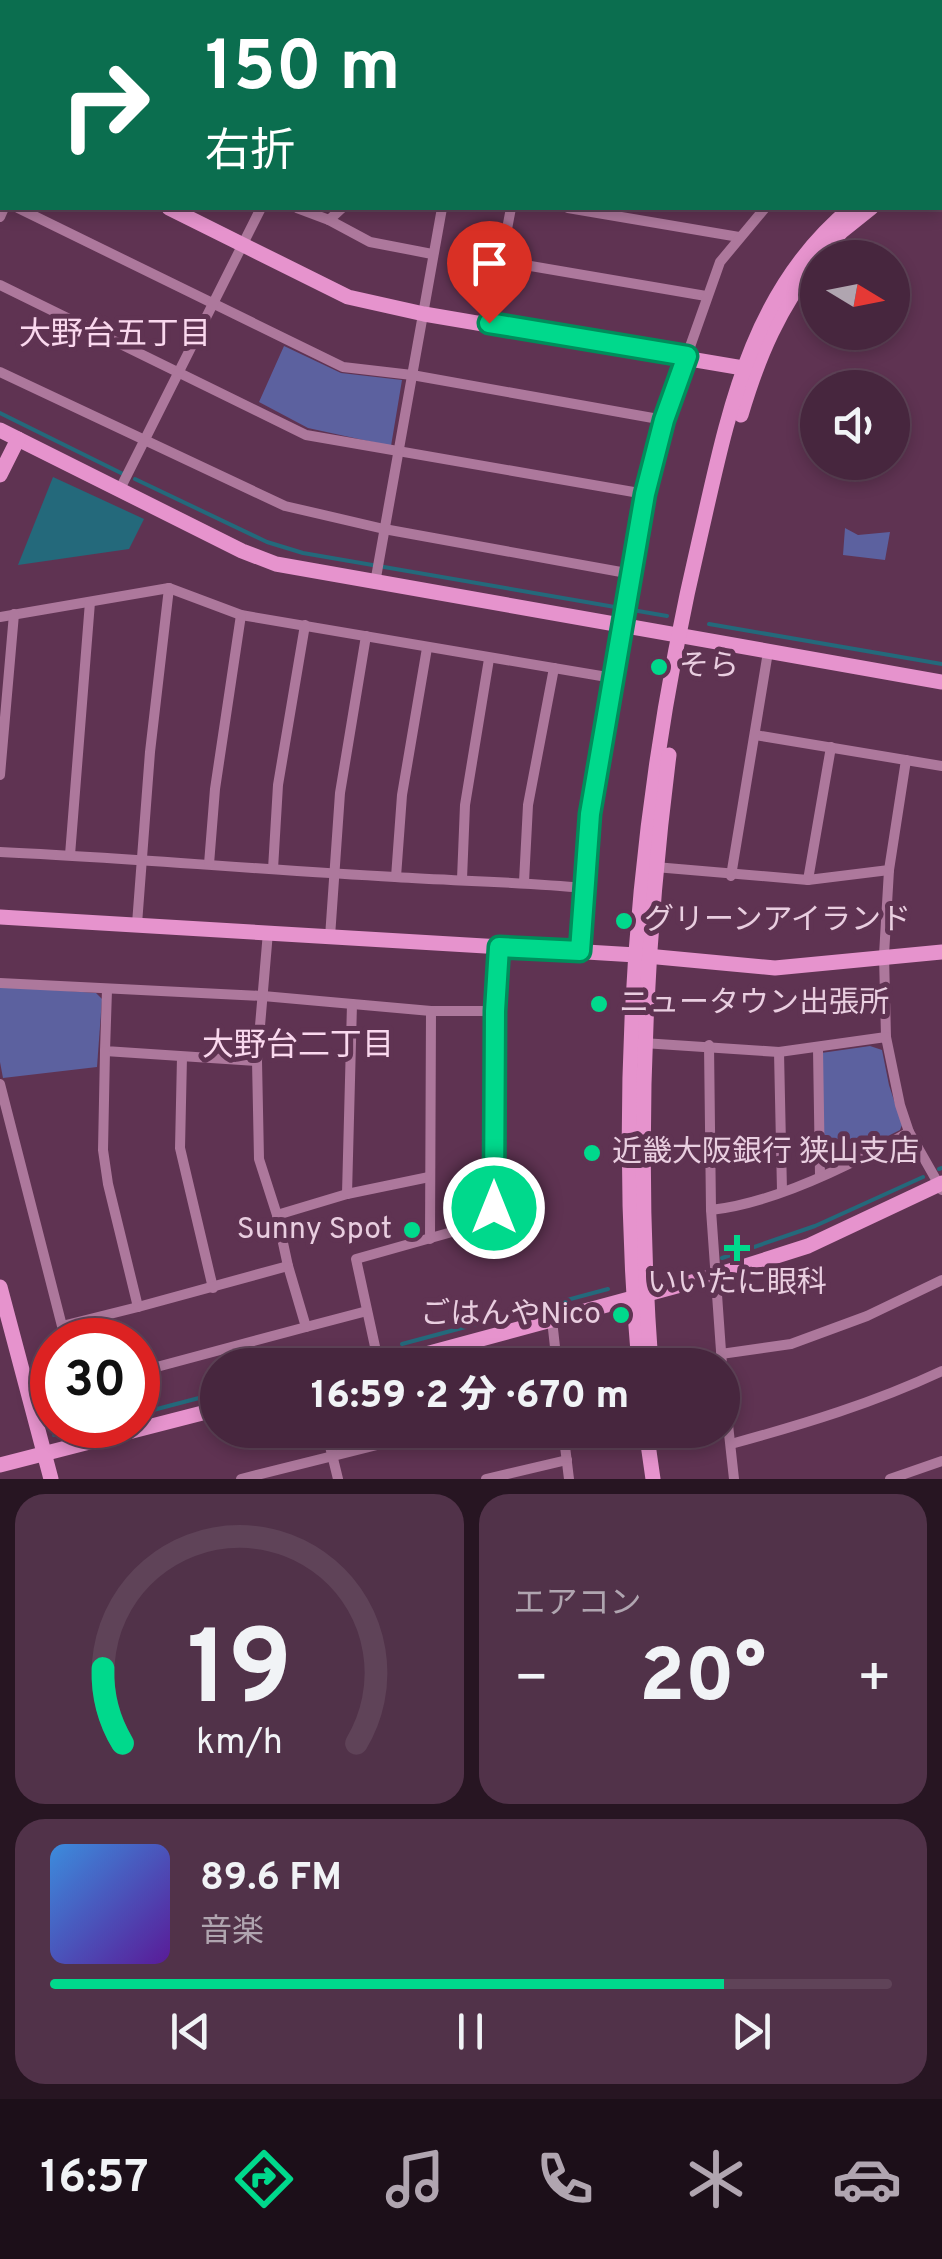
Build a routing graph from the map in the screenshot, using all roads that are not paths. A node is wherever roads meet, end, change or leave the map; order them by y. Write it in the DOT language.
graph roads {
  1 [pos="22,210"];
  2 [pos="172,210"];
  3 [pos="260,210"];
  4 [pos="302,210"];
  5 [pos="340,210"];
  6 [pos="442,210"];
  7 [pos="511,210"];
  8 [pos="580,210"];
  9 [pos="764,210"];
  10 [pos="849,210"];
  11 [pos="869,210"];
  12 [pos="328,220"];
  13 [pos="738,236"];
  14 [pos="834,240"];
  15 [pos="242,244"];
  16 [pos="432,254"];
  17 [pos="502,261"];
  18 [pos="0,285"];
  19 [pos="800,285"];
  20 [pos="706,296"];
  21 [pos="214,306"];
  22 [pos="424,314"];
  23 [pos="489,323"];
  24 [pos="687,356"];
  25 [pos="744,368"];
  26 [pos="0,372"];
  27 [pos="179,372"];
  28 [pos="412,375"];
  29 [pos="664,420"];
  30 [pos="0,430"];
  31 [pos="18,439"];
  32 [pos="145,442"];
  33 [pos="398,453"];
  34 [pos="0,475"];
  35 [pos="119,491"];
  36 [pos="645,494"];
  37 [pos="384,529"];
  38 [pos="377,572"];
  39 [pos="632,574"];
  40 [pos="169,588"];
  41 [pos="90,602"];
  42 [pos="14,614"];
  43 [pos="626,614"];
  44 [pos="241,615"];
  45 [pos="0,617"];
  46 [pos="305,626"];
  47 [pos="366,636"];
  48 [pos="682,638"];
  49 [pos="426,648"];
  50 [pos="768,652"];
  51 [pos="489,659"];
  52 [pos="554,668"];
  53 [pos="612,678"];
  54 [pos="942,682"];
  55 [pos="755,735"];
  56 [pos="831,747"];
  57 [pos="906,760"];
  58 [pos="942,766"];
  59 [pos="0,775"];
  60 [pos="0,852"];
  61 [pos="70,855"];
  62 [pos="142,858"];
  63 [pos="209,864"];
  64 [pos="654,867"];
  65 [pos="273,869"];
  66 [pos="889,870"];
  67 [pos="334,872"];
  68 [pos="732,876"];
  69 [pos="396,878"];
  70 [pos="462,879"];
  71 [pos="808,880"];
  72 [pos="524,882"];
  73 [pos="584,888"];
  74 [pos="0,917"];
  75 [pos="137,924"];
  76 [pos="268,932"];
  77 [pos="330,936"];
  78 [pos="499,947"];
  79 [pos="580,951"];
  80 [pos="942,952"];
  81 [pos="884,955"];
  82 [pos="642,956"];
  83 [pos="0,983"];
  84 [pos="107,990"];
  85 [pos="263,996"];
  86 [pos="352,1004"];
  87 [pos="431,1010"];
  88 [pos="495,1011"];
  89 [pos="886,1037"];
  90 [pos="643,1042"];
  91 [pos="709,1045"];
  92 [pos="818,1049"];
  93 [pos="105,1052"];
  94 [pos="779,1052"];
  95 [pos="182,1057"];
  96 [pos="257,1061"];
  97 [pos="0,1084"];
  98 [pos="909,1132"];
  99 [pos="13,1136"];
  100 [pos="0,1139"];
  101 [pos="820,1175"];
  102 [pos="428,1177"];
  103 [pos="941,1186"];
  104 [pos="782,1190"];
  105 [pos="347,1194"];
  106 [pos="711,1210"];
  107 [pos="277,1215"];
  108 [pos="430,1239"];
  109 [pos="288,1266"];
  110 [pos="714,1276"];
  111 [pos="942,1280"];
  112 [pos="0,1287"];
  113 [pos="213,1288"];
  114 [pos="639,1295"];
  115 [pos="138,1307"];
  116 [pos="367,1310"];
  117 [pos="60,1318"];
  118 [pos="94,1318"];
  119 [pos="552,1320"];
  120 [pos="306,1327"];
  121 [pos="377,1348"];
  122 [pos="446,1348"];
  123 [pos="554,1348"];
  124 [pos="639,1348"];
  125 [pos="649,1348"];
  126 [pos="721,1348"];
  127 [pos="740,1358"];
  128 [pos="160,1366"];
  129 [pos="942,1371"];
  130 [pos="30,1400"];
  131 [pos="200,1414"];
  132 [pos="740,1442"];
  133 [pos="42,1448"];
  134 [pos="330,1448"];
  135 [pos="361,1448"];
  136 [pos="565,1448"];
  137 [pos="649,1448"];
  138 [pos="659,1448"];
  139 [pos="732,1448"];
  140 [pos="44,1454"];
  141 [pos="332,1455"];
  142 [pos="566,1460"];
  143 [pos="940,1462"];
  144 [pos="0,1465"];
  145 [pos="942,1478"];
  146 [pos="51,1479"];
  147 [pos="241,1479"];
  148 [pos="338,1479"];
  149 [pos="486,1479"];
  150 [pos="569,1479"];
  151 [pos="653,1479"];
  152 [pos="663,1479"];
  153 [pos="734,1479"];
  154 [pos="890,1479"];
  1 -- 21 [label="street"];
  2 -- 15 [label="street"];
  3 -- 15 [label="street"];
  4 -- 12 [label="street"];
  5 -- 12 [label="street"];
  6 -- 16 [label="street"];
  7 -- 17 [label="street"];
  8 -- 13 [label="street"];
  9 -- 13 [label="street"];
  10 -- 25 [label="street"];
  11 -- 14 [label="street"];
  12 -- 16 [label="street"];
  13 -- 20 [label="street"];
  15 -- 21 [label="street"];
  15 -- 22 [label="street"];
  16 -- 22 [label="street"];
  17 -- 20 [label="street"];
  17 -- 23 [label="street"];
  18 -- 27 [label="street"];
  19 -- 48 [label="street"];
  20 -- 24 [label="street"];
  21 -- 27 [label="street"];
  21 -- 28 [label="street"];
  22 -- 23 [label="street"];
  22 -- 28 [label="street"];
  23 -- 24 [label="street"];
  24 -- 25 [label="street"];
  24 -- 29 [label="street"];
  25 -- 48 [label="street"];
  26 -- 32 [label="street"];
  27 -- 32 [label="street"];
  27 -- 33 [label="street"];
  28 -- 29 [label="street"];
  28 -- 33 [label="street"];
  29 -- 36 [label="street"];
  30 -- 31 [label="street"];
  31 -- 34 [label="street"];
  31 -- 35 [label="street"];
  32 -- 35 [label="street"];
  32 -- 37 [label="street"];
  33 -- 36 [label="street"];
  33 -- 37 [label="street"];
  35 -- 38 [label="street"];
  36 -- 39 [label="street"];
  37 -- 38 [label="street"];
  37 -- 39 [label="street"];
  38 -- 43 [label="street"];
  39 -- 43 [label="street"];
  40 -- 41 [label="street"];
  40 -- 44 [label="street"];
  40 -- 62 [label="street"];
  41 -- 42 [label="street"];
  41 -- 61 [label="street"];
  42 -- 45 [label="street"];
  42 -- 59 [label="street"];
  43 -- 48 [label="street"];
  43 -- 53 [label="street"];
  44 -- 46 [label="street"];
  44 -- 63 [label="street"];
  46 -- 47 [label="street"];
  46 -- 65 [label="street"];
  47 -- 49 [label="street"];
  47 -- 67 [label="street"];
  48 -- 50 [label="street"];
  48 -- 64 [label="street"];
  48 -- 82 [label="street"];
  49 -- 51 [label="street"];
  49 -- 69 [label="street"];
  50 -- 54 [label="street"];
  50 -- 55 [label="street"];
  51 -- 52 [label="street"];
  51 -- 70 [label="street"];
  52 -- 53 [label="street"];
  52 -- 72 [label="street"];
  53 -- 73 [label="street"];
  55 -- 56 [label="street"];
  55 -- 68 [label="street"];
  56 -- 57 [label="street"];
  56 -- 71 [label="street"];
  57 -- 58 [label="street"];
  57 -- 66 [label="street"];
  60 -- 61 [label="street"];
  61 -- 62 [label="street"];
  62 -- 63 [label="street"];
  62 -- 75 [label="street"];
  63 -- 65 [label="street"];
  64 -- 68 [label="street"];
  64 -- 82 [label="street"];
  65 -- 67 [label="street"];
  66 -- 71 [label="street"];
  66 -- 81 [label="street"];
  67 -- 69 [label="street"];
  67 -- 77 [label="street"];
  68 -- 71 [label="street"];
  69 -- 70 [label="street"];
  70 -- 72 [label="street"];
  72 -- 73 [label="street"];
  73 -- 79 [label="street"];
  74 -- 75 [label="street"];
  75 -- 76 [label="street"];
  76 -- 77 [label="street"];
  76 -- 85 [label="street"];
  77 -- 78 [label="street"];
  78 -- 79 [label="street"];
  78 -- 88 [label="street"];
  79 -- 82 [label="street"];
  80 -- 81 [label="street"];
  81 -- 82 [label="street"];
  81 -- 89 [label="street"];
  82 -- 90 [label="street"];
  82 -- 114 [label="street"];
  83 -- 84 [label="street"];
  84 -- 85 [label="street"];
  84 -- 93 [label="street"];
  85 -- 86 [label="street"];
  85 -- 96 [label="street"];
  86 -- 87 [label="street"];
  86 -- 105 [label="street"];
  87 -- 88 [label="street"];
  87 -- 102 [label="street"];
  88 -- 108 [label="street"];
  89 -- 92 [label="street"];
  89 -- 98 [label="street"];
  90 -- 91 [label="street"];
  90 -- 114 [label="street"];
  91 -- 94 [label="street"];
  91 -- 106 [label="street"];
  92 -- 94 [label="street"];
  92 -- 101 [label="street"];
  93 -- 95 [label="street"];
  93 -- 115 [label="street"];
  94 -- 104 [label="street"];
  95 -- 96 [label="street"];
  95 -- 113 [label="street"];
  96 -- 107 [label="street"];
  97 -- 99 [label="street"];
  98 -- 101 [label="street"];
  98 -- 103 [label="street"];
  99 -- 100 [label="street"];
  99 -- 117 [label="street"];
  101 -- 104 [label="street"];
  102 -- 105 [label="street"];
  102 -- 108 [label="street"];
  103 -- 110 [label="street"];
  104 -- 106 [label="street"];
  105 -- 107 [label="street"];
  106 -- 110 [label="street"];
  107 -- 109 [label="street"];
  108 -- 116 [label="street"];
  109 -- 113 [label="street"];
  109 -- 120 [label="street"];
  110 -- 114 [label="street"];
  110 -- 126 [label="street"];
  111 -- 127 [label="street"];
  112 -- 130 [label="street"];
  113 -- 115 [label="street"];
  114 -- 119 [label="street"];
  114 -- 124 [label="street"];
  114 -- 125 [label="street"];
  115 -- 118 [label="street"];
  116 -- 120 [label="street"];
  116 -- 121 [label="street"];
  119 -- 122 [label="street"];
  119 -- 123 [label="street"];
  120 -- 128 [label="street"];
  129 -- 132 [label="street"];
  131 -- 140 [label="street"];
  133 -- 140 [label="street"];
  134 -- 141 [label="street"];
  135 -- 141 [label="street"];
  136 -- 142 [label="street"];
  137 -- 151 [label="street"];
  138 -- 152 [label="street"];
  139 -- 153 [label="street"];
  140 -- 144 [label="street"];
  140 -- 146 [label="street"];
  141 -- 147 [label="street"];
  141 -- 148 [label="street"];
  142 -- 149 [label="street"];
  142 -- 150 [label="street"];
  143 -- 145 [label="street"];
  143 -- 154 [label="street"];
}
